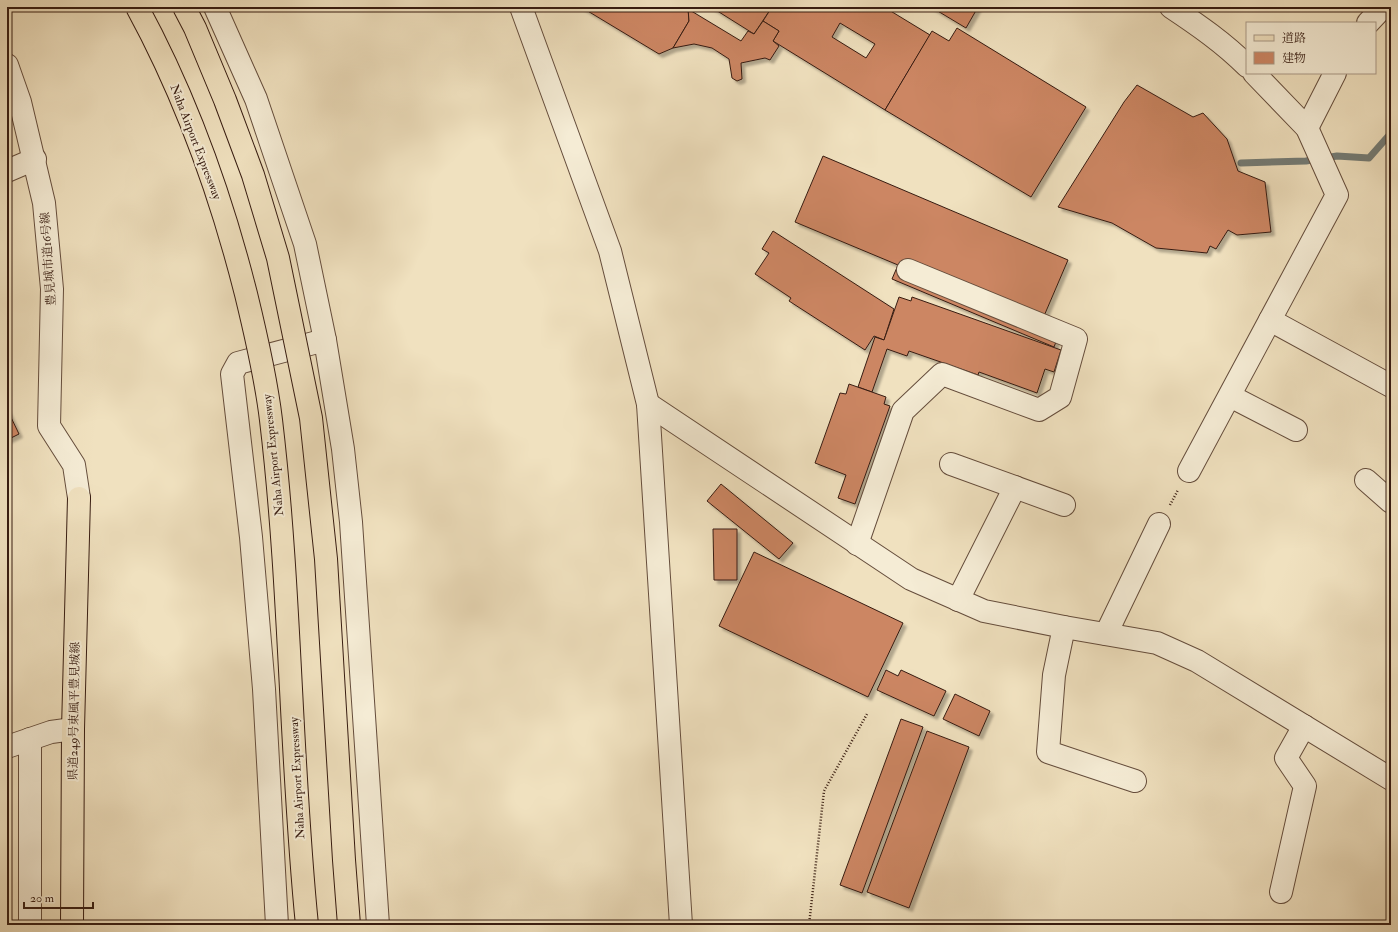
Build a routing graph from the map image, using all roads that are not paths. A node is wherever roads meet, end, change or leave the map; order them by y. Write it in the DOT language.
graph roads {
  1 [pos="138,7"];
  2 [pos="184,7"];
  3 [pos="214,7"];
  4 [pos="521,7"];
  5 [pos="1171,7"];
  6 [pos="1383,7"];
  7 [pos="1369,22"];
  8 [pos="7,65"];
  9 [pos="1246,65"];
  10 [pos="1255,74"];
  11 [pos="1334,74"];
  12 [pos="1307,128"];
  13 [pos="35,159"];
  14 [pos="7,171"];
  15 [pos="908,270"];
  16 [pos="1270,320"];
  17 [pos="325,340"];
  18 [pos="1391,386"];
  19 [pos="1230,396"];
  20 [pos="648,404"];
  21 [pos="1296,430"];
  22 [pos="951,464"];
  23 [pos="1189,471"];
  24 [pos="1366,480"];
  25 [pos="1016,487"];
  26 [pos="80,498"];
  27 [pos="1391,502"];
  28 [pos="1064,505"];
  29 [pos="1159,524"];
  30 [pos="857,544"];
  31 [pos="958,600"];
  32 [pos="1064,627"];
  33 [pos="1106,634"];
  34 [pos="1304,726"];
  35 [pos="73,729"];
  36 [pos="30,739"];
  37 [pos="7,747"];
  38 [pos="1391,779"];
  39 [pos="1135,781"];
  40 [pos="1281,892"];
  41 [pos="30,925"];
  42 [pos="72,925"];
  43 [pos="277,925"];
  44 [pos="307,925"];
  45 [pos="349,925"];
  46 [pos="378,925"];
  47 [pos="681,925"];
  1 -- 44 [label="main road, Naha Airport Expressway, bridge"];
  2 -- 45 [label="main road, bridge"];
  3 -- 17 [label="street"];
  4 -- 20 [label="street"];
  5 -- 9 [label="street"];
  6 -- 7 [label="street"];
  8 -- 13 [label="street, 豊見城市道16号線"];
  10 -- 12 [label="street"];
  11 -- 12 [label="street"];
  12 -- 16 [label="street"];
  13 -- 14 [label="street"];
  13 -- 26 [label="street, 豊見城市道16号線"];
  15 -- 30 [label="street"];
  16 -- 18 [label="street"];
  16 -- 19 [label="street"];
  17 -- 43 [label="street"];
  17 -- 46 [label="street"];
  19 -- 21 [label="street"];
  19 -- 23 [label="street"];
  20 -- 30 [label="street"];
  20 -- 47 [label="street"];
  22 -- 25 [label="street"];
  24 -- 27 [label="street"];
  25 -- 28 [label="street"];
  25 -- 31 [label="street"];
  26 -- 35 [label="main road, 県道249号東風平豊見城線"];
  29 -- 33 [label="street"];
  30 -- 31 [label="street"];
  31 -- 32 [label="street"];
  32 -- 33 [label="street"];
  32 -- 39 [label="street"];
  33 -- 34 [label="street"];
  34 -- 38 [label="street"];
  34 -- 40 [label="street"];
  35 -- 36 [label="street"];
  35 -- 42 [label="main road, 県道249号東風平豊見城線"];
  36 -- 37 [label="street"];
  36 -- 41 [label="street"];
}
